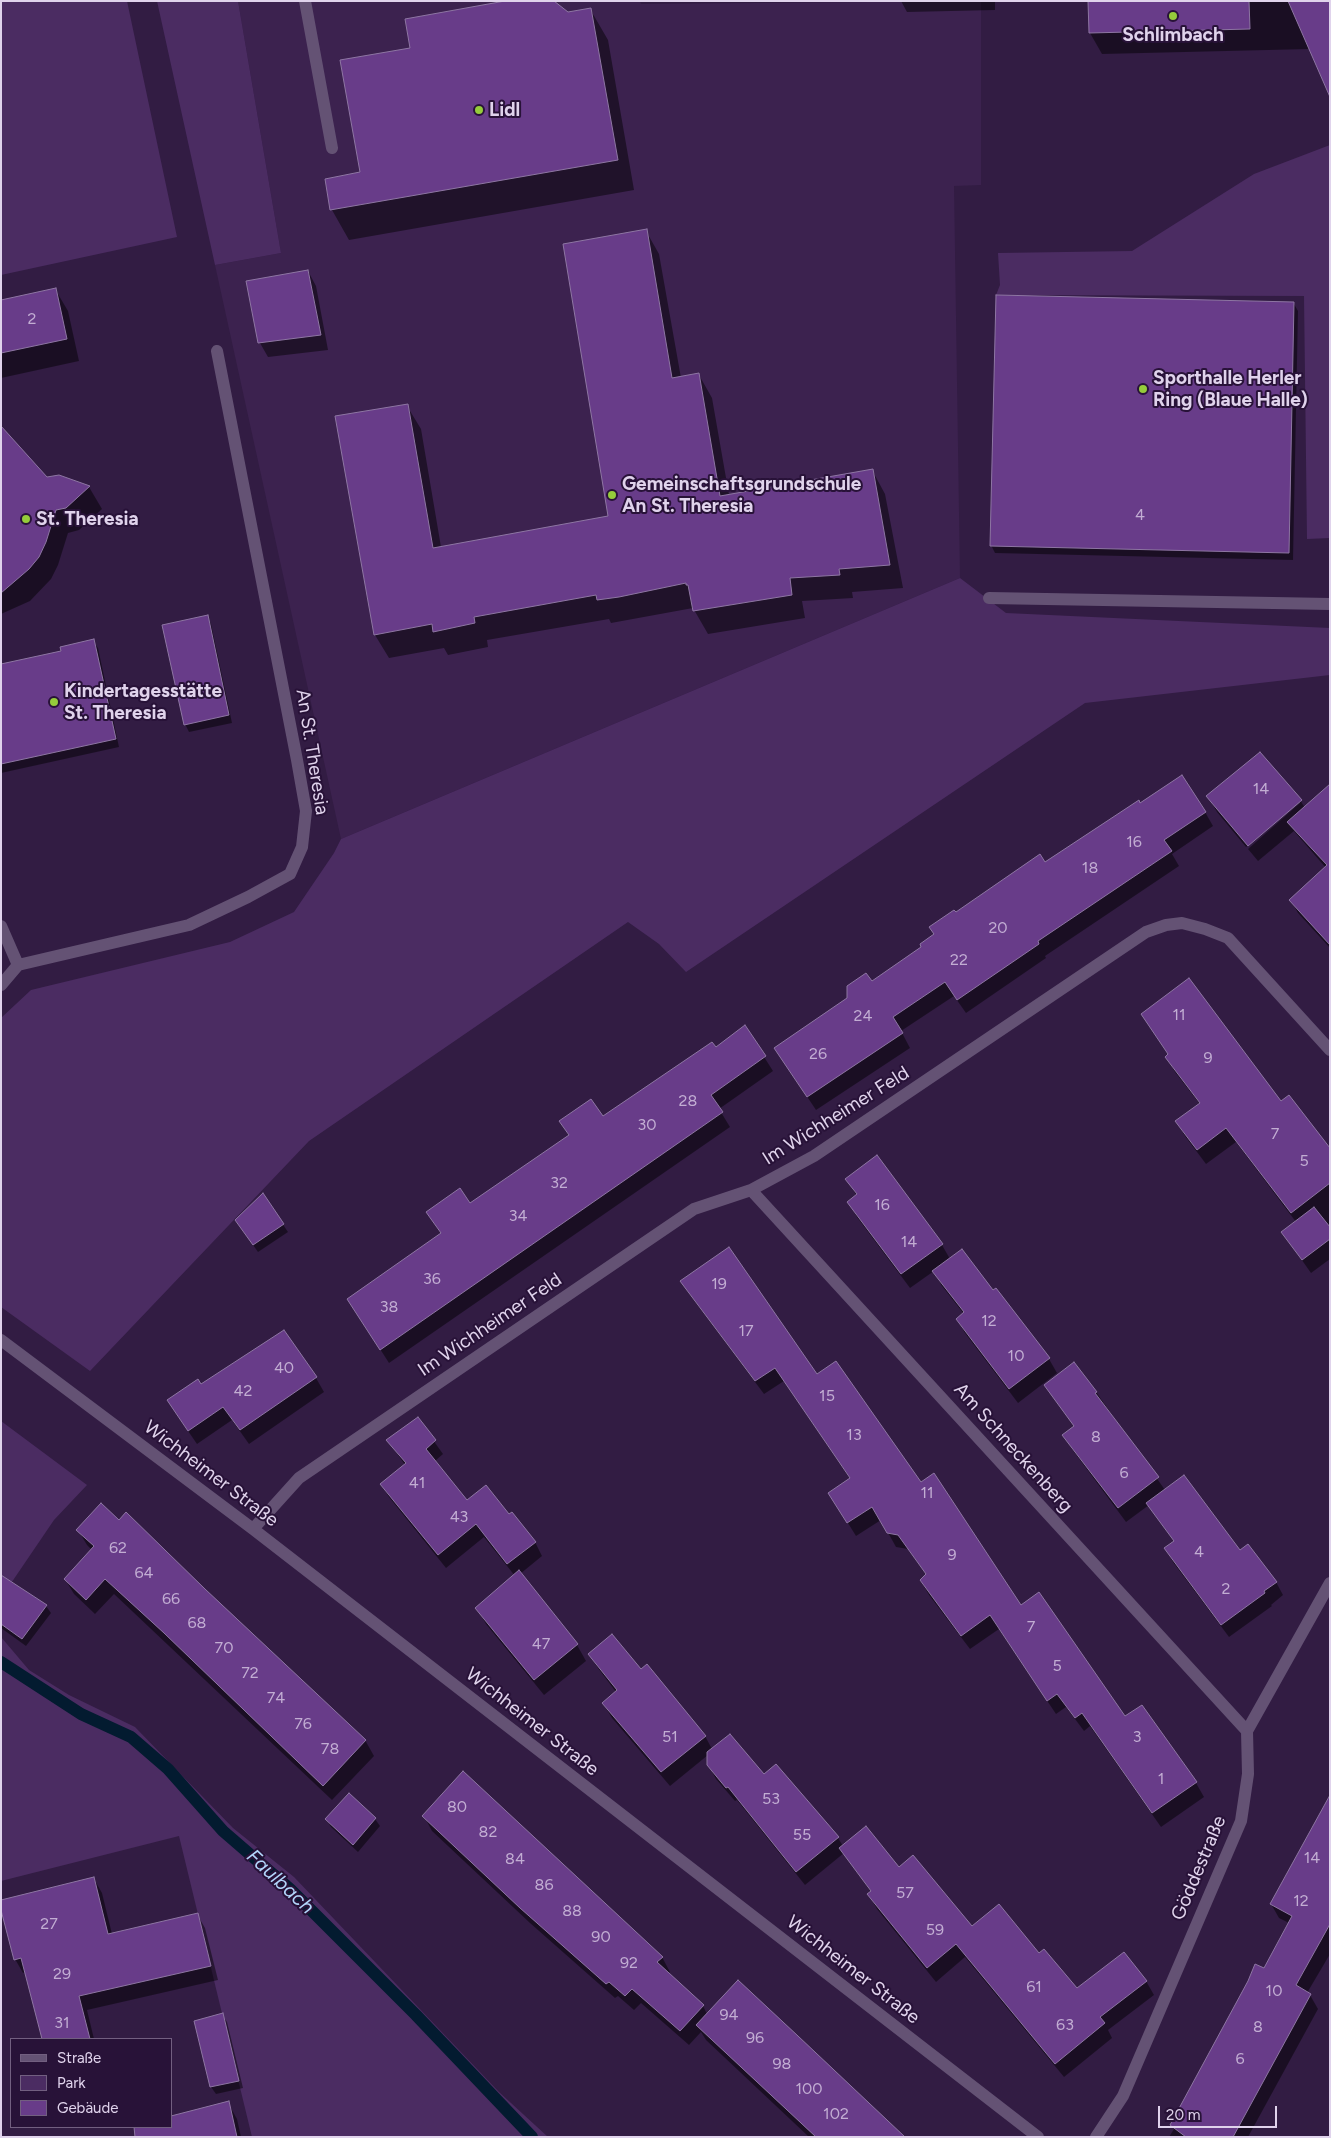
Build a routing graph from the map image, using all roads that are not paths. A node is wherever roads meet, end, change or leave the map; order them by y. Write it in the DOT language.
graph roads {
  1 [pos="305,1"];
  2 [pos="332,148"];
  3 [pos="217,351"];
  4 [pos="989,598"];
  5 [pos="1330,604"];
  6 [pos="1,926"];
  7 [pos="18,965"];
  8 [pos="1,986"];
  9 [pos="1330,1050"];
  10 [pos="751,1190"];
  11 [pos="1,1340"];
  12 [pos="252,1529"];
  13 [pos="1330,1583"];
  14 [pos="1247,1731"];
  15 [pos="1038,2137"];
  16 [pos="1096,2137"];
  1 -- 2 [label="street"];
  3 -- 7 [label="street, An St. Theresia"];
  4 -- 5 [label="street"];
  6 -- 7 [label="street"];
  7 -- 8 [label="street"];
  9 -- 10 [label="street, Im Wichheimer Feld"];
  10 -- 12 [label="street, Im Wichheimer Feld"];
  10 -- 14 [label="street, Am Schneckenberg"];
  11 -- 12 [label="street, Wichheimer Straße"];
  12 -- 15 [label="street, Wichheimer Straße"];
  13 -- 14 [label="street"];
  14 -- 16 [label="street, Göddestraße"];
}
